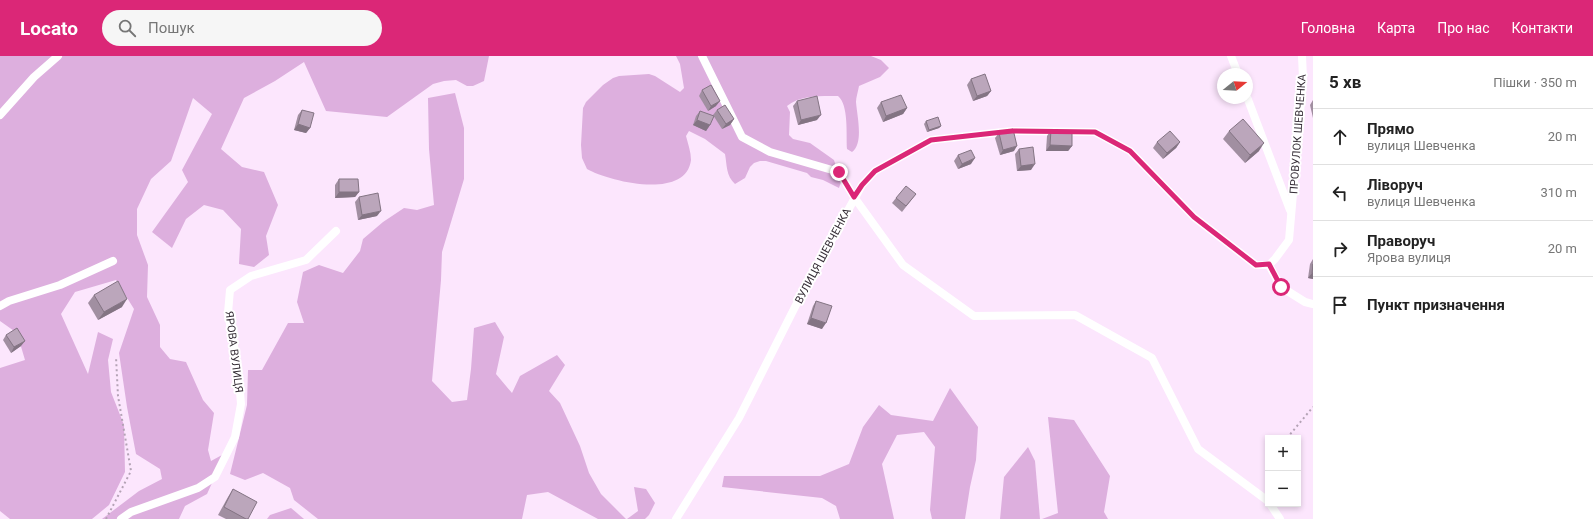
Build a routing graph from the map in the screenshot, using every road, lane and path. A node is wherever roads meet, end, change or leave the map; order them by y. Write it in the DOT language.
graph roads {
  1 [pos="58,56"];
  2 [pos="702,56"];
  3 [pos="1231,56"];
  4 [pos="1302,56"];
  5 [pos="1236,68"];
  6 [pos="1250,104"];
  7 [pos="0,115"];
  8 [pos="854,197"];
  9 [pos="1291,213"];
  10 [pos="336,232"];
  11 [pos="113,261"];
  12 [pos="1269,264"];
  13 [pos="1313,304"];
  14 [pos="0,306"];
  15 [pos="116,357"];
  16 [pos="1313,407"];
  17 [pos="1290,435"];
  18 [pos="1265,499"];
  19 [pos="1272,507"];
  20 [pos="106,519"];
  21 [pos="121,519"];
  22 [pos="676,519"];
  23 [pos="1280,519"];
  1 -- 7 [label="street"];
  2 -- 8 [label="street"];
  3 -- 5 [label="street"];
  4 -- 9 [label="street, ПРОВУЛОК ШЕВЧЕНКА"];
  6 -- 9 [label="street, ПРОВУЛОК ШЕВЧЕНКА"];
  8 -- 12 [label="street, ВУЛИЦЯ ШЕВЧЕНКА"];
  8 -- 18 [label="street"];
  8 -- 22 [label="street, ВУЛИЦЯ ШЕВЧЕНКА"];
  9 -- 12 [label="street, ПРОВУЛОК ШЕВЧЕНКА"];
  10 -- 21 [label="street, ЯРОВА ВУЛИЦЯ"];
  11 -- 14 [label="street"];
  12 -- 13 [label="street"];
  15 -- 20 [label="path"];
  16 -- 17 [label="path"];
  19 -- 23 [label="street"];
}
